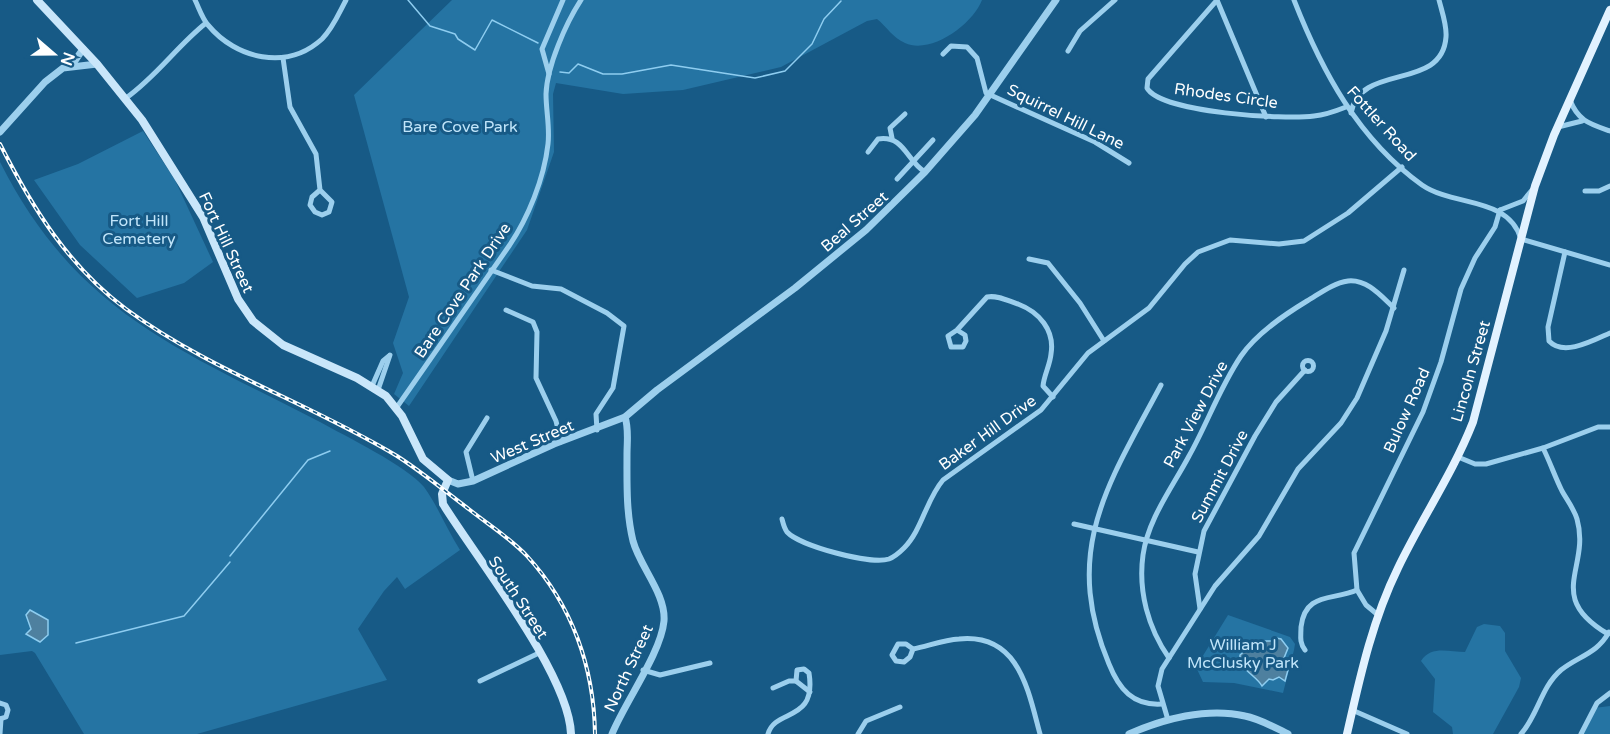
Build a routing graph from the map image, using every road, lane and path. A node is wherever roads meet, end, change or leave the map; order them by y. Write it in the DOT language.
graph roads {
  1 [pos="37,0"];
  2 [pos="195,0"];
  3 [pos="346,0"];
  4 [pos="562,0"];
  5 [pos="581,0"];
  6 [pos="1056,0"];
  7 [pos="1115,0"];
  8 [pos="1217,0"];
  9 [pos="1294,0"];
  10 [pos="1439,0"];
  11 [pos="1610,10"];
  12 [pos="207,24"];
  13 [pos="83,49"];
  14 [pos="1068,51"];
  15 [pos="943,54"];
  16 [pos="283,58"];
  17 [pos="97,64"];
  18 [pos="72,65"];
  19 [pos="549,76"];
  20 [pos="991,94"];
  21 [pos="126,98"];
  22 [pos="1570,100"];
  23 [pos="1346,107"];
  24 [pos="1351,113"];
  25 [pos="905,114"];
  26 [pos="1266,117"];
  27 [pos="1582,121"];
  28 [pos="1557,128"];
  29 [pos="2,130"];
  30 [pos="1610,131"];
  31 [pos="892,138"];
  32 [pos="933,140"];
  33 [pos="868,152"];
  34 [pos="912,163"];
  35 [pos="1129,163"];
  36 [pos="1402,167"];
  37 [pos="925,172"];
  38 [pos="897,179"];
  39 [pos="1535,186"];
  40 [pos="1610,186"];
  41 [pos="320,190"];
  42 [pos="1585,191"];
  43 [pos="1500,210"];
  44 [pos="1521,239"];
  45 [pos="1565,252"];
  46 [pos="1029,259"];
  47 [pos="1610,265"];
  48 [pos="491,270"];
  49 [pos="1404,270"];
  50 [pos="1394,308"];
  51 [pos="506,310"];
  52 [pos="957,330"];
  53 [pos="1610,333"];
  54 [pos="1104,341"];
  55 [pos="1305,370"];
  56 [pos="1161,385"];
  57 [pos="375,388"];
  58 [pos="1053,398"];
  59 [pos="397,407"];
  60 [pos="625,417"];
  61 [pos="487,418"];
  62 [pos="616,422"];
  63 [pos="1610,427"];
  64 [pos="597,430"];
  65 [pos="627,438"];
  66 [pos="561,442"];
  67 [pos="1543,448"];
  68 [pos="1458,457"];
  69 [pos="448,480"];
  70 [pos="473,481"];
  71 [pos="782,519"];
  72 [pos="1074,524"];
  73 [pos="1094,529"];
  74 [pos="1147,540"];
  75 [pos="1198,552"];
  76 [pos="1357,590"];
  77 [pos="1200,609"];
  78 [pos="1378,615"];
  79 [pos="1609,632"];
  80 [pos="913,649"];
  81 [pos="1305,650"];
  82 [pos="539,653"];
  83 [pos="1169,658"];
  84 [pos="710,663"];
  85 [pos="643,670"];
  86 [pos="480,681"];
  87 [pos="796,681"];
  88 [pos="773,688"];
  89 [pos="810,692"];
  90 [pos="1610,693"];
  91 [pos="0,703"];
  92 [pos="1162,704"];
  93 [pos="900,707"];
  94 [pos="1352,711"];
  95 [pos="0,719"];
  96 [pos="1168,720"];
  97 [pos="0,734"];
  98 [pos="571,734"];
  99 [pos="612,734"];
  100 [pos="768,734"];
  101 [pos="858,734"];
  102 [pos="1040,734"];
  103 [pos="1129,734"];
  104 [pos="1288,734"];
  105 [pos="1347,734"];
  106 [pos="1407,734"];
  107 [pos="1521,734"];
  108 [pos="1581,734"];
  1 -- 13 [label="main road, Fort Hill Street"];
  2 -- 12 [label="street"];
  3 -- 16 [label="street"];
  4 -- 19 [label="street, Bare Cove Park Drive"];
  5 -- 19 [label="street, Bare Cove Park Drive"];
  6 -- 20 [label="street, Beal Street"];
  7 -- 14 [label="street"];
  8 -- 26 [label="street"];
  8 -- 26 [label="street, Rhodes Circle"];
  9 -- 23 [label="street, Fottler Road"];
  10 -- 24 [label="street"];
  11 -- 22 [label="main road, Lincoln Street"];
  12 -- 16 [label="street"];
  12 -- 21 [label="street"];
  13 -- 17 [label="main road, Fort Hill Street"];
  13 -- 18 [label="street"];
  15 -- 20 [label="street"];
  16 -- 41 [label="street"];
  17 -- 18 [label="street"];
  17 -- 21 [label="main road, Fort Hill Street"];
  18 -- 29 [label="street"];
  19 -- 48 [label="street, Bare Cove Park Drive"];
  20 -- 35 [label="street, Squirrel Hill Lane"];
  20 -- 37 [label="street, Beal Street"];
  21 -- 57 [label="main road, Fort Hill Street"];
  22 -- 27 [label="street"];
  22 -- 28 [label="main road, Lincoln Street"];
  23 -- 24 [label="street, Fottler Road"];
  23 -- 26 [label="street, Rhodes Circle"];
  24 -- 36 [label="street, Fottler Road"];
  25 -- 31 [label="street"];
  27 -- 28 [label="street"];
  27 -- 30 [label="street"];
  28 -- 39 [label="main road, Lincoln Street"];
  31 -- 33 [label="street"];
  31 -- 34 [label="street"];
  32 -- 34 [label="street"];
  34 -- 37 [label="street"];
  34 -- 38 [label="street"];
  36 -- 43 [label="street, Fottler Road"];
  36 -- 54 [label="street, Baker Hill Drive"];
  37 -- 60 [label="street, Beal Street"];
  39 -- 43 [label="street"];
  39 -- 44 [label="main road, Lincoln Street"];
  40 -- 42 [label="street"];
  41 -- 41 [label="street"];
  43 -- 44 [label="street"];
  43 -- 76 [label="street, Bulow Road"];
  44 -- 45 [label="street"];
  44 -- 68 [label="main road, Lincoln Street"];
  45 -- 47 [label="street"];
  45 -- 53 [label="street"];
  46 -- 54 [label="street"];
  48 -- 59 [label="street, Bare Cove Park Drive"];
  48 -- 64 [label="street"];
  49 -- 50 [label="street"];
  50 -- 74 [label="street, Park View Drive"];
  50 -- 77 [label="street"];
  51 -- 66 [label="street"];
  52 -- 58 [label="street, Baker Hill Drive"];
  54 -- 58 [label="street, Baker Hill Drive"];
  55 -- 75 [label="street, Summit Drive"];
  56 -- 73 [label="street"];
  57 -- 57 [label="street"];
  57 -- 59 [label="main road, Fort Hill Street"];
  58 -- 71 [label="street, Baker Hill Drive"];
  59 -- 69 [label="main road, Fort Hill Street"];
  60 -- 62 [label="street, West Street"];
  60 -- 65 [label="street, North Street"];
  61 -- 70 [label="street"];
  62 -- 64 [label="street, West Street"];
  62 -- 65 [label="street"];
  63 -- 67 [label="street"];
  64 -- 66 [label="street, West Street"];
  65 -- 85 [label="street, North Street"];
  66 -- 70 [label="street, West Street"];
  67 -- 68 [label="street"];
  67 -- 79 [label="street"];
  68 -- 78 [label="main road, Lincoln Street"];
  69 -- 70 [label="street, West Street"];
  69 -- 82 [label="main road, South Street"];
  72 -- 73 [label="street"];
  73 -- 74 [label="street"];
  73 -- 92 [label="street"];
  74 -- 75 [label="street"];
  74 -- 83 [label="street, Park View Drive"];
  75 -- 77 [label="street, Summit Drive"];
  76 -- 78 [label="street"];
  76 -- 81 [label="street"];
  77 -- 83 [label="street"];
  78 -- 94 [label="main road, Lincoln Street"];
  79 -- 107 [label="street"];
  80 -- 102 [label="street"];
  82 -- 86 [label="street"];
  82 -- 98 [label="main road, South Street"];
  83 -- 92 [label="street"];
  84 -- 85 [label="street"];
  85 -- 99 [label="street, North Street"];
  87 -- 88 [label="street"];
  87 -- 89 [label="street"];
  87 -- 89 [label="street"];
  89 -- 100 [label="street"];
  90 -- 108 [label="street"];
  91 -- 95 [label="street"];
  92 -- 96 [label="street"];
  93 -- 101 [label="street"];
  94 -- 105 [label="main road, Lincoln Street"];
  94 -- 106 [label="street"];
  95 -- 97 [label="street"];
  96 -- 103 [label="street"];
  96 -- 104 [label="street"];
}
